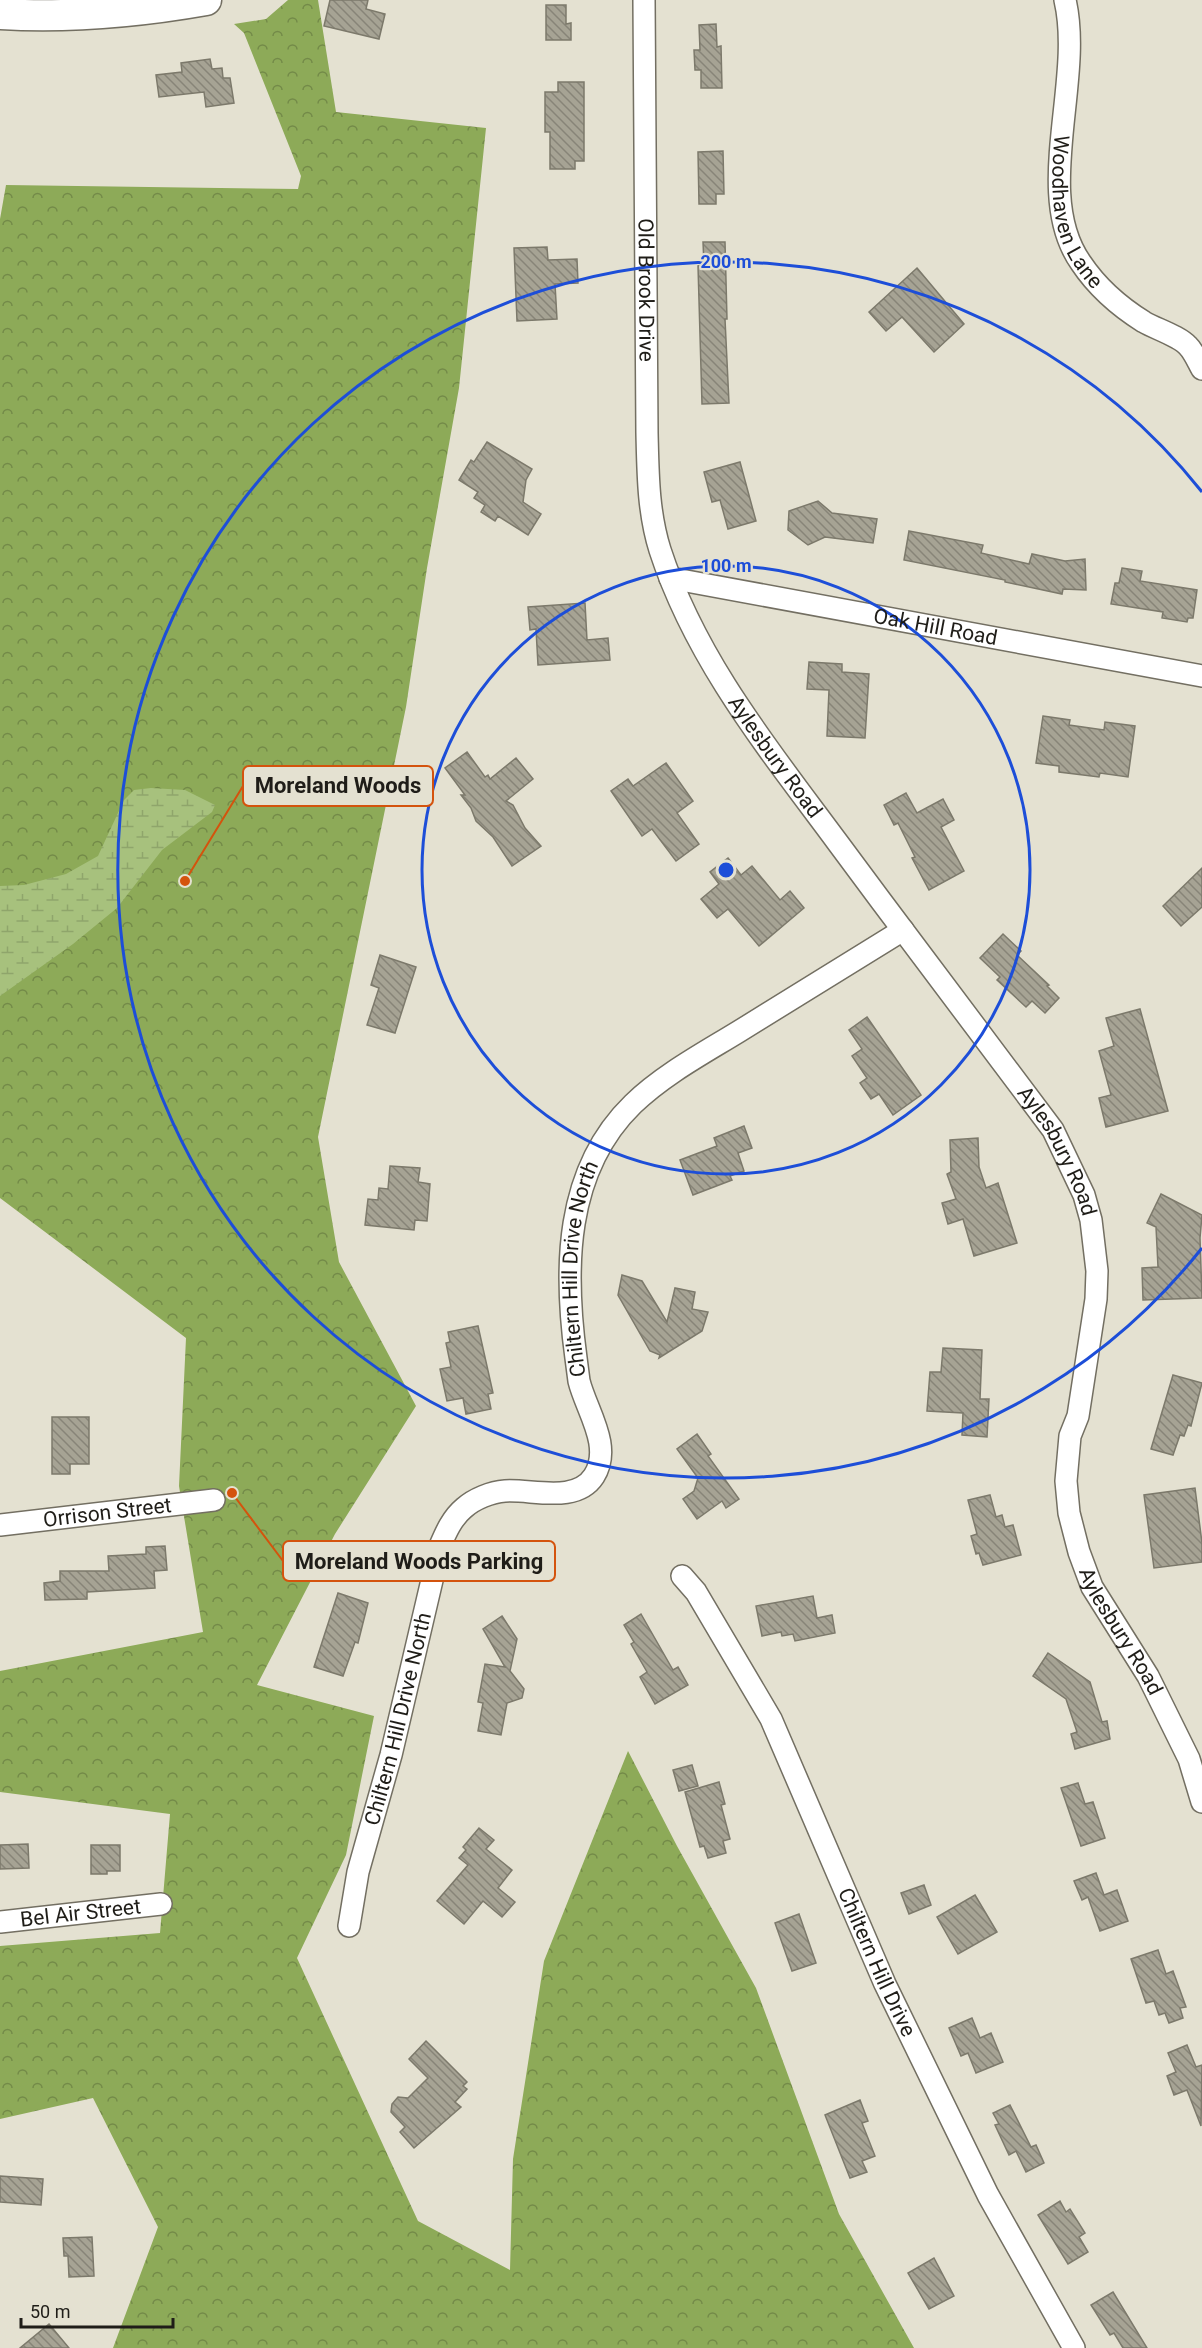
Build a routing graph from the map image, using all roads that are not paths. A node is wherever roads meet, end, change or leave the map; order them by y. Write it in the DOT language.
graph roads {
  1 [pos="206,0"];
  2 [pos="644,0"];
  3 [pos="1065,0"];
  4 [pos="0,14"];
  5 [pos="1202,369"];
  6 [pos="670,578"];
  7 [pos="1202,676"];
  8 [pos="903,930"];
  9 [pos="214,1500"];
  10 [pos="0,1525"];
  11 [pos="682,1575"];
  12 [pos="1202,1802"];
  13 [pos="161,1904"];
  14 [pos="0,1922"];
  15 [pos="348,1926"];
  16 [pos="1074,2348"];
  1 -- 4 [label="street"];
  2 -- 6 [label="street, Old Brook Drive"];
  3 -- 5 [label="street, Woodhaven Lane"];
  6 -- 7 [label="street, Oak Hill Road"];
  6 -- 8 [label="street, Aylesbury Road"];
  8 -- 12 [label="street, Aylesbury Road"];
  8 -- 15 [label="street, Chiltern Hill Drive North"];
  9 -- 10 [label="street, Orrison Street"];
  11 -- 16 [label="street, Chiltern Hill Drive"];
  13 -- 14 [label="street, Bel Air Street"];
}
